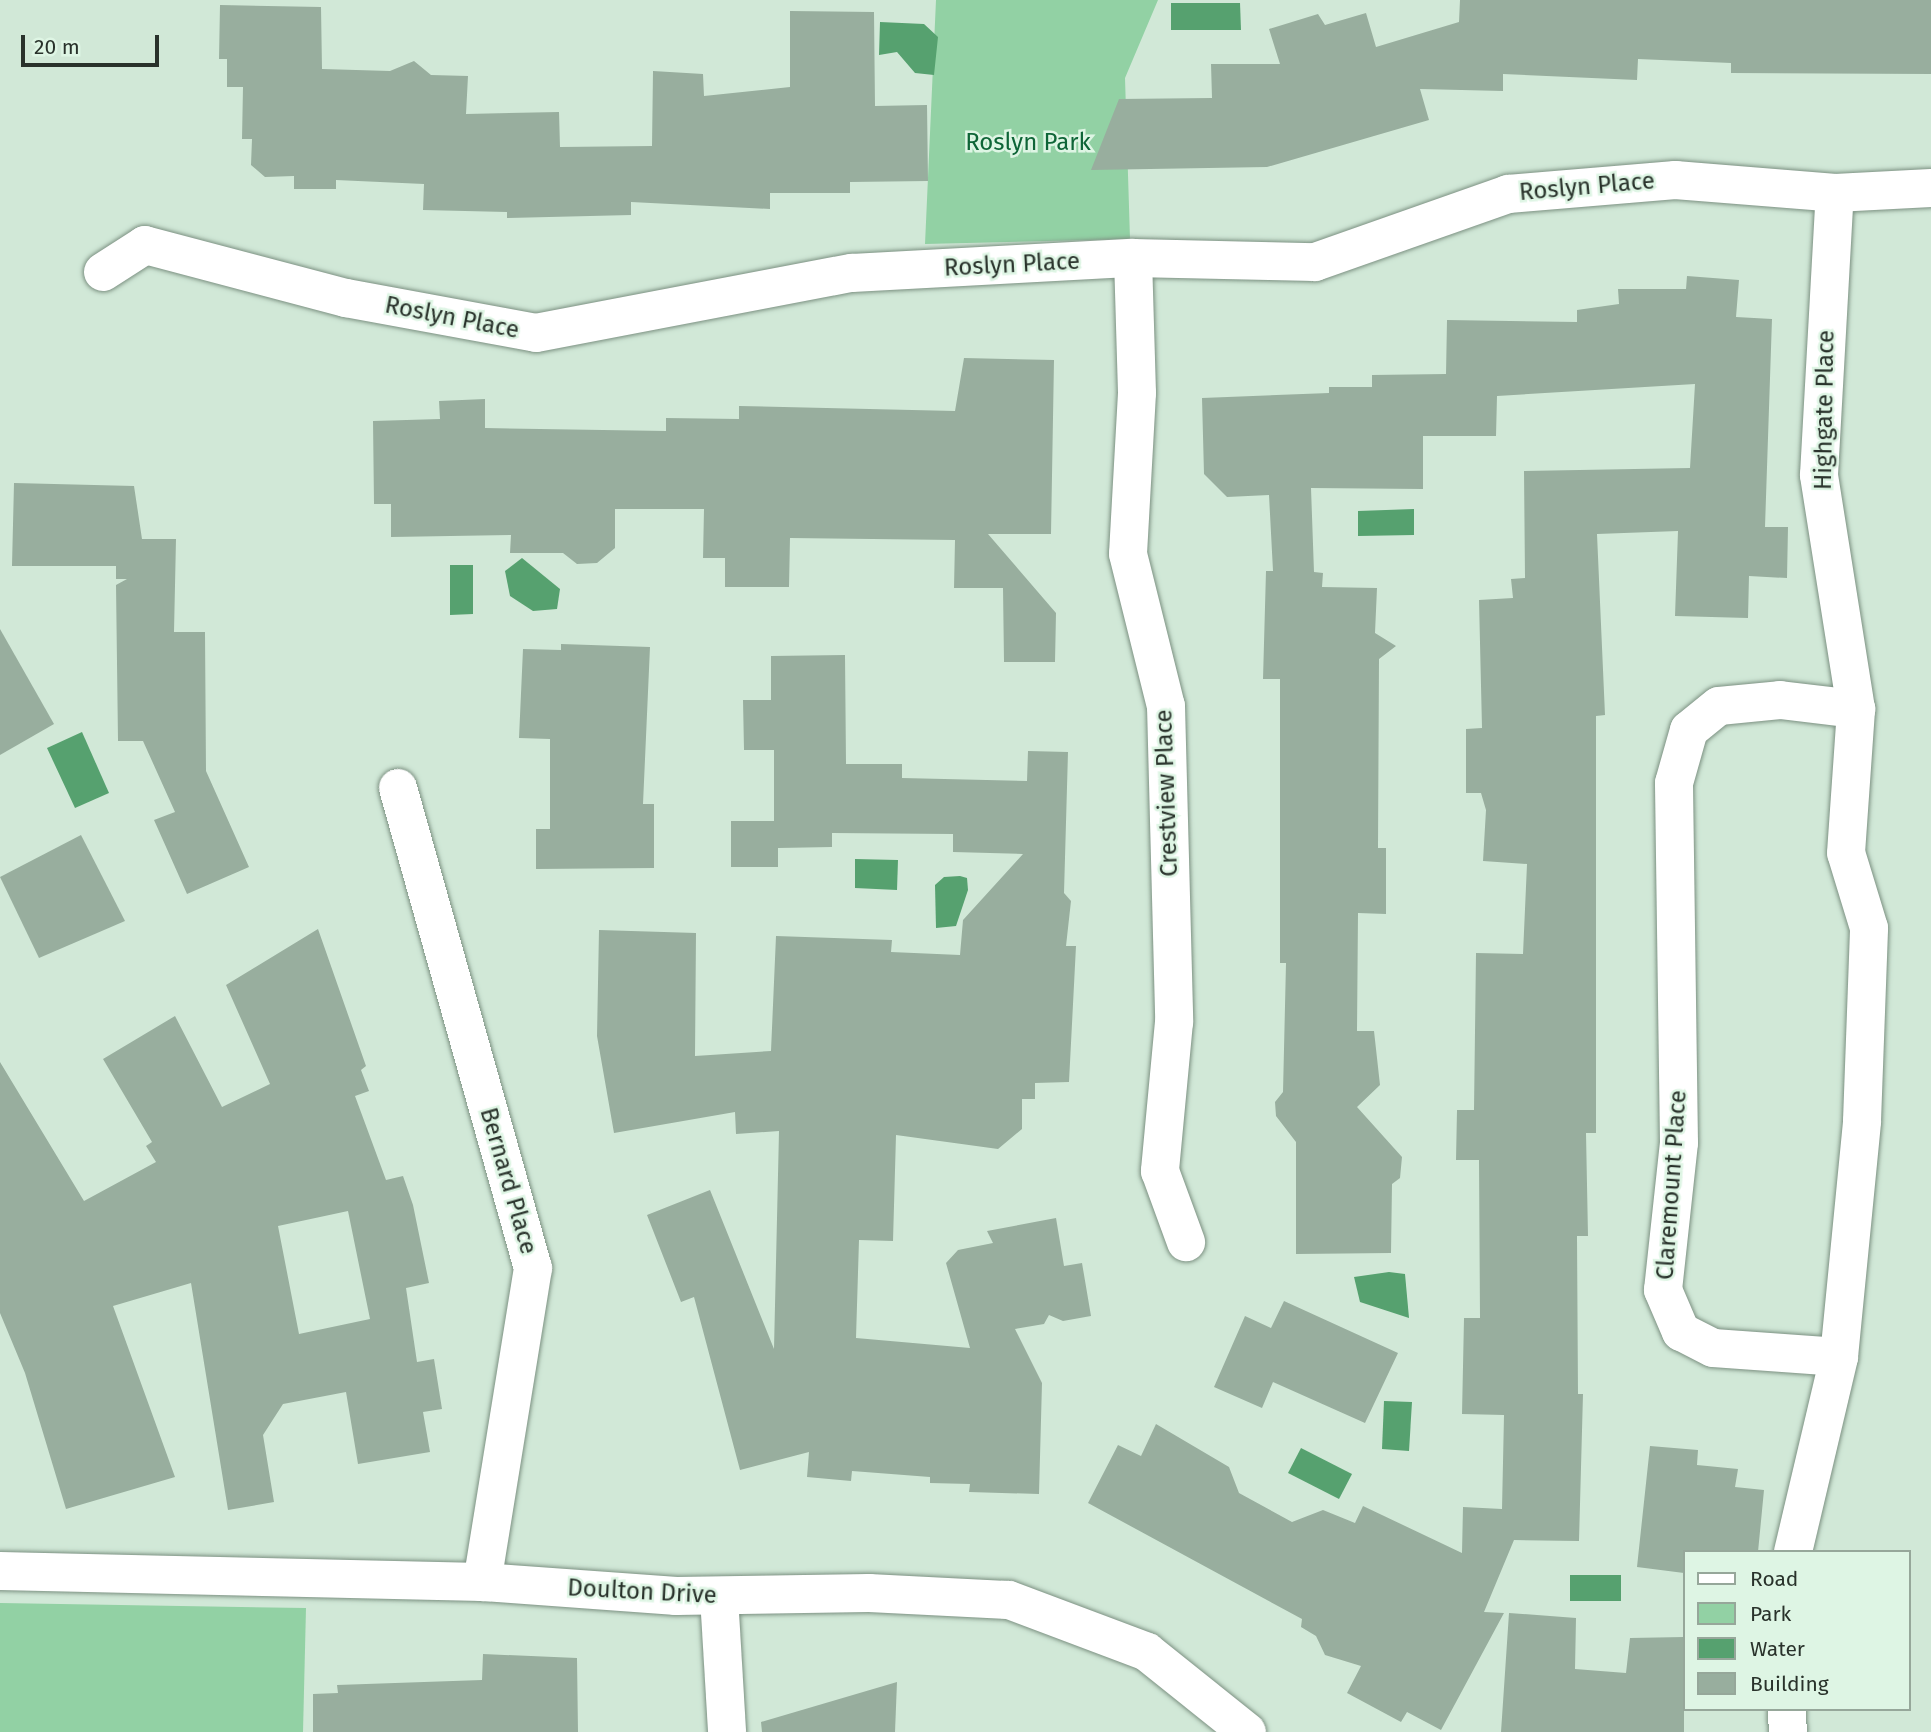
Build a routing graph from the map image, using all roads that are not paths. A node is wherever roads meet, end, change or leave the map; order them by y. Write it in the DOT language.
graph roads {
  1 [pos="1931,188"];
  2 [pos="1835,193"];
  3 [pos="1133,258"];
  4 [pos="103,272"];
  5 [pos="1856,709"];
  6 [pos="398,788"];
  7 [pos="1186,1242"];
  8 [pos="1839,1357"];
  9 [pos="1793,1550"];
  10 [pos="0,1571"];
  11 [pos="482,1582"];
  12 [pos="719,1596"];
  13 [pos="1787,1711"];
  14 [pos="727,1732"];
  15 [pos="1247,1732"];
  16 [pos="1788,1732"];
  1 -- 2 [label="street, Roslyn Place"];
  2 -- 3 [label="street, Roslyn Place"];
  2 -- 5 [label="street, Highgate Place"];
  3 -- 4 [label="street, Roslyn Place"];
  3 -- 7 [label="street, Crestview Place"];
  5 -- 8 [label="street, Highgate Place"];
  5 -- 8 [label="street, Claremount Place"];
  6 -- 11 [label="street, Bernard Place"];
  8 -- 9 [label="street"];
  10 -- 11 [label="street, Doulton Drive"];
  11 -- 12 [label="street, Doulton Drive"];
  12 -- 14 [label="street"];
  12 -- 15 [label="street, Doulton Drive"];
  13 -- 16 [label="street"];
}
